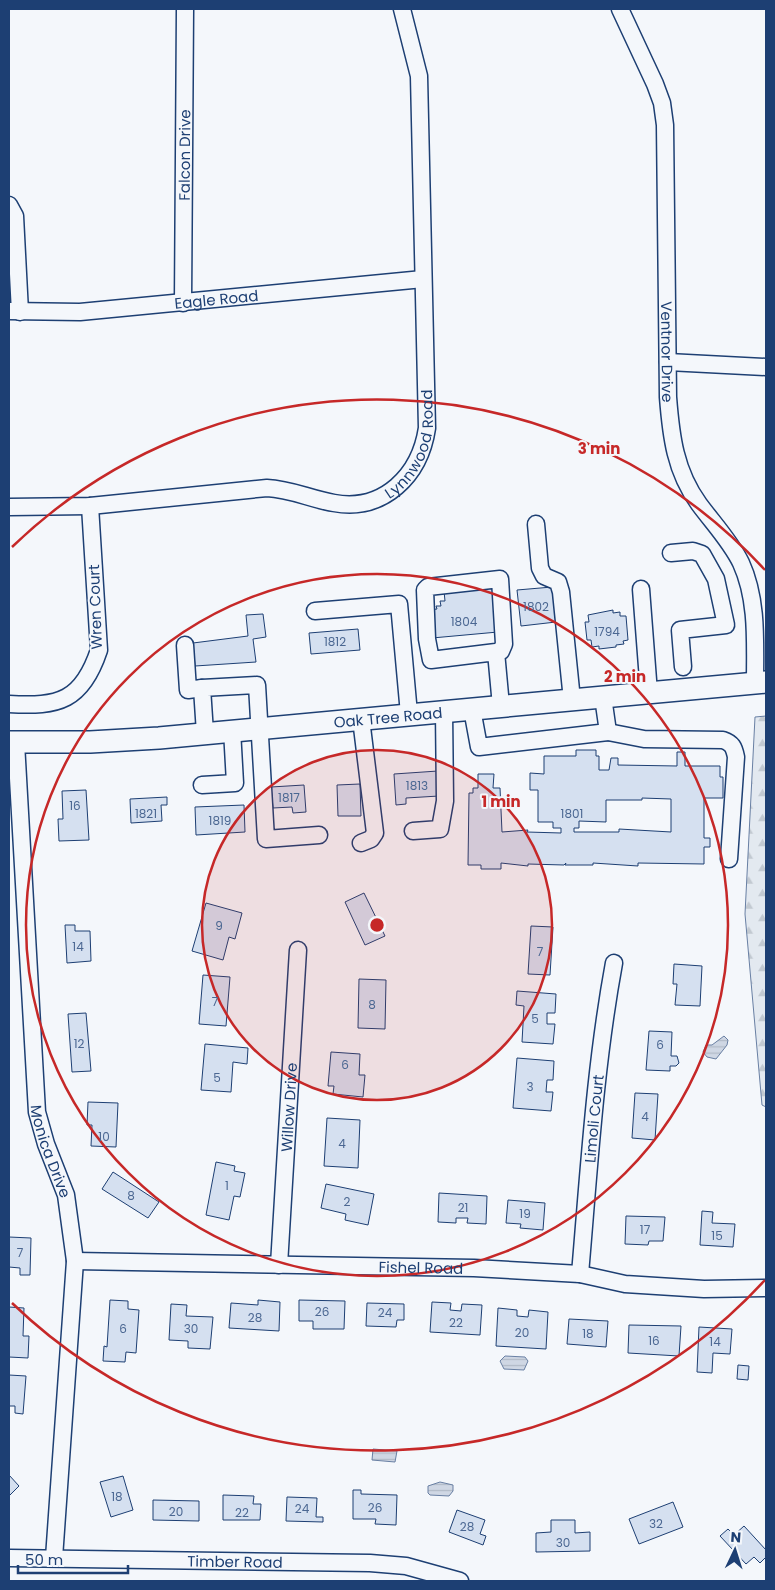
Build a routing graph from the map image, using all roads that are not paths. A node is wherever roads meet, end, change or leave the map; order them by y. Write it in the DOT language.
graph roads {
  1 [pos="185,9"];
  2 [pos="402,9"];
  3 [pos="620,9"];
  4 [pos="9,205"];
  5 [pos="423,279"];
  6 [pos="184,303"];
  7 [pos="15,312"];
  8 [pos="668,362"];
  9 [pos="766,367"];
  10 [pos="90,506"];
  11 [pos="9,507"];
  12 [pos="536,524"];
  13 [pos="671,553"];
  14 [pos="641,589"];
  15 [pos="314,611"];
  16 [pos="185,645"];
  17 [pos="496,652"];
  18 [pos="683,667"];
  19 [pos="760,682"];
  20 [pos="202,688"];
  21 [pos="648,692"];
  22 [pos="603,697"];
  23 [pos="572,700"];
  24 [pos="9,704"];
  25 [pos="501,706"];
  26 [pos="472,708"];
  27 [pos="444,711"];
  28 [pos="409,714"];
  29 [pos="361,719"];
  30 [pos="260,728"];
  31 [pos="232,730"];
  32 [pos="608,732"];
  33 [pos="205,733"];
  34 [pos="12,743"];
  35 [pos="202,785"];
  36 [pos="413,831"];
  37 [pos="319,834"];
  38 [pos="361,843"];
  39 [pos="729,859"];
  40 [pos="298,950"];
  41 [pos="614,963"];
  42 [pos="75,1261"];
  43 [pos="279,1265"];
  44 [pos="580,1274"];
  45 [pos="766,1288"];
  46 [pos="9,1558"];
  47 [pos="54,1558"];
  48 [pos="460,1581"];
  1 -- 6 [label="street, Falcon Drive"];
  2 -- 5 [label="street, Lynnwood Road"];
  3 -- 8 [label="street, Ventnor Drive"];
  4 -- 7 [label="street"];
  5 -- 6 [label="street, Eagle Road"];
  5 -- 10 [label="street, Lynnwood Road"];
  6 -- 7 [label="street, Eagle Road"];
  8 -- 9 [label="street"];
  8 -- 19 [label="street, Ventnor Drive"];
  10 -- 11 [label="street, Lynnwood Road"];
  10 -- 24 [label="street, Wren Court"];
  12 -- 23 [label="street"];
  13 -- 18 [label="street"];
  14 -- 21 [label="street"];
  15 -- 28 [label="street"];
  16 -- 20 [label="street"];
  17 -- 17 [label="street"];
  17 -- 25 [label="street"];
  19 -- 21 [label="main road, Oak Tree Road"];
  20 -- 30 [label="street"];
  20 -- 33 [label="street"];
  21 -- 22 [label="main road, Oak Tree Road"];
  22 -- 23 [label="main road, Oak Tree Road"];
  22 -- 32 [label="street"];
  23 -- 25 [label="main road, Oak Tree Road"];
  25 -- 26 [label="main road, Oak Tree Road"];
  26 -- 27 [label="main road, Oak Tree Road"];
  26 -- 32 [label="street"];
  27 -- 28 [label="main road, Oak Tree Road"];
  27 -- 36 [label="street"];
  28 -- 29 [label="main road, Oak Tree Road"];
  29 -- 30 [label="main road, Oak Tree Road"];
  29 -- 38 [label="street"];
  30 -- 31 [label="main road, Oak Tree Road"];
  30 -- 37 [label="street"];
  31 -- 33 [label="main road, Oak Tree Road"];
  31 -- 35 [label="street"];
  32 -- 39 [label="street"];
  33 -- 34 [label="main road, Oak Tree Road"];
  34 -- 42 [label="street, Monica Drive"];
  40 -- 43 [label="street, Willow Drive"];
  41 -- 44 [label="street, Limoli Court"];
  42 -- 43 [label="street, Fishel Road"];
  42 -- 47 [label="street, Monica Drive"];
  43 -- 44 [label="street, Fishel Road"];
  44 -- 45 [label="street, Fishel Road"];
  46 -- 47 [label="street, Timber Road"];
  47 -- 48 [label="street, Timber Road"];
}
